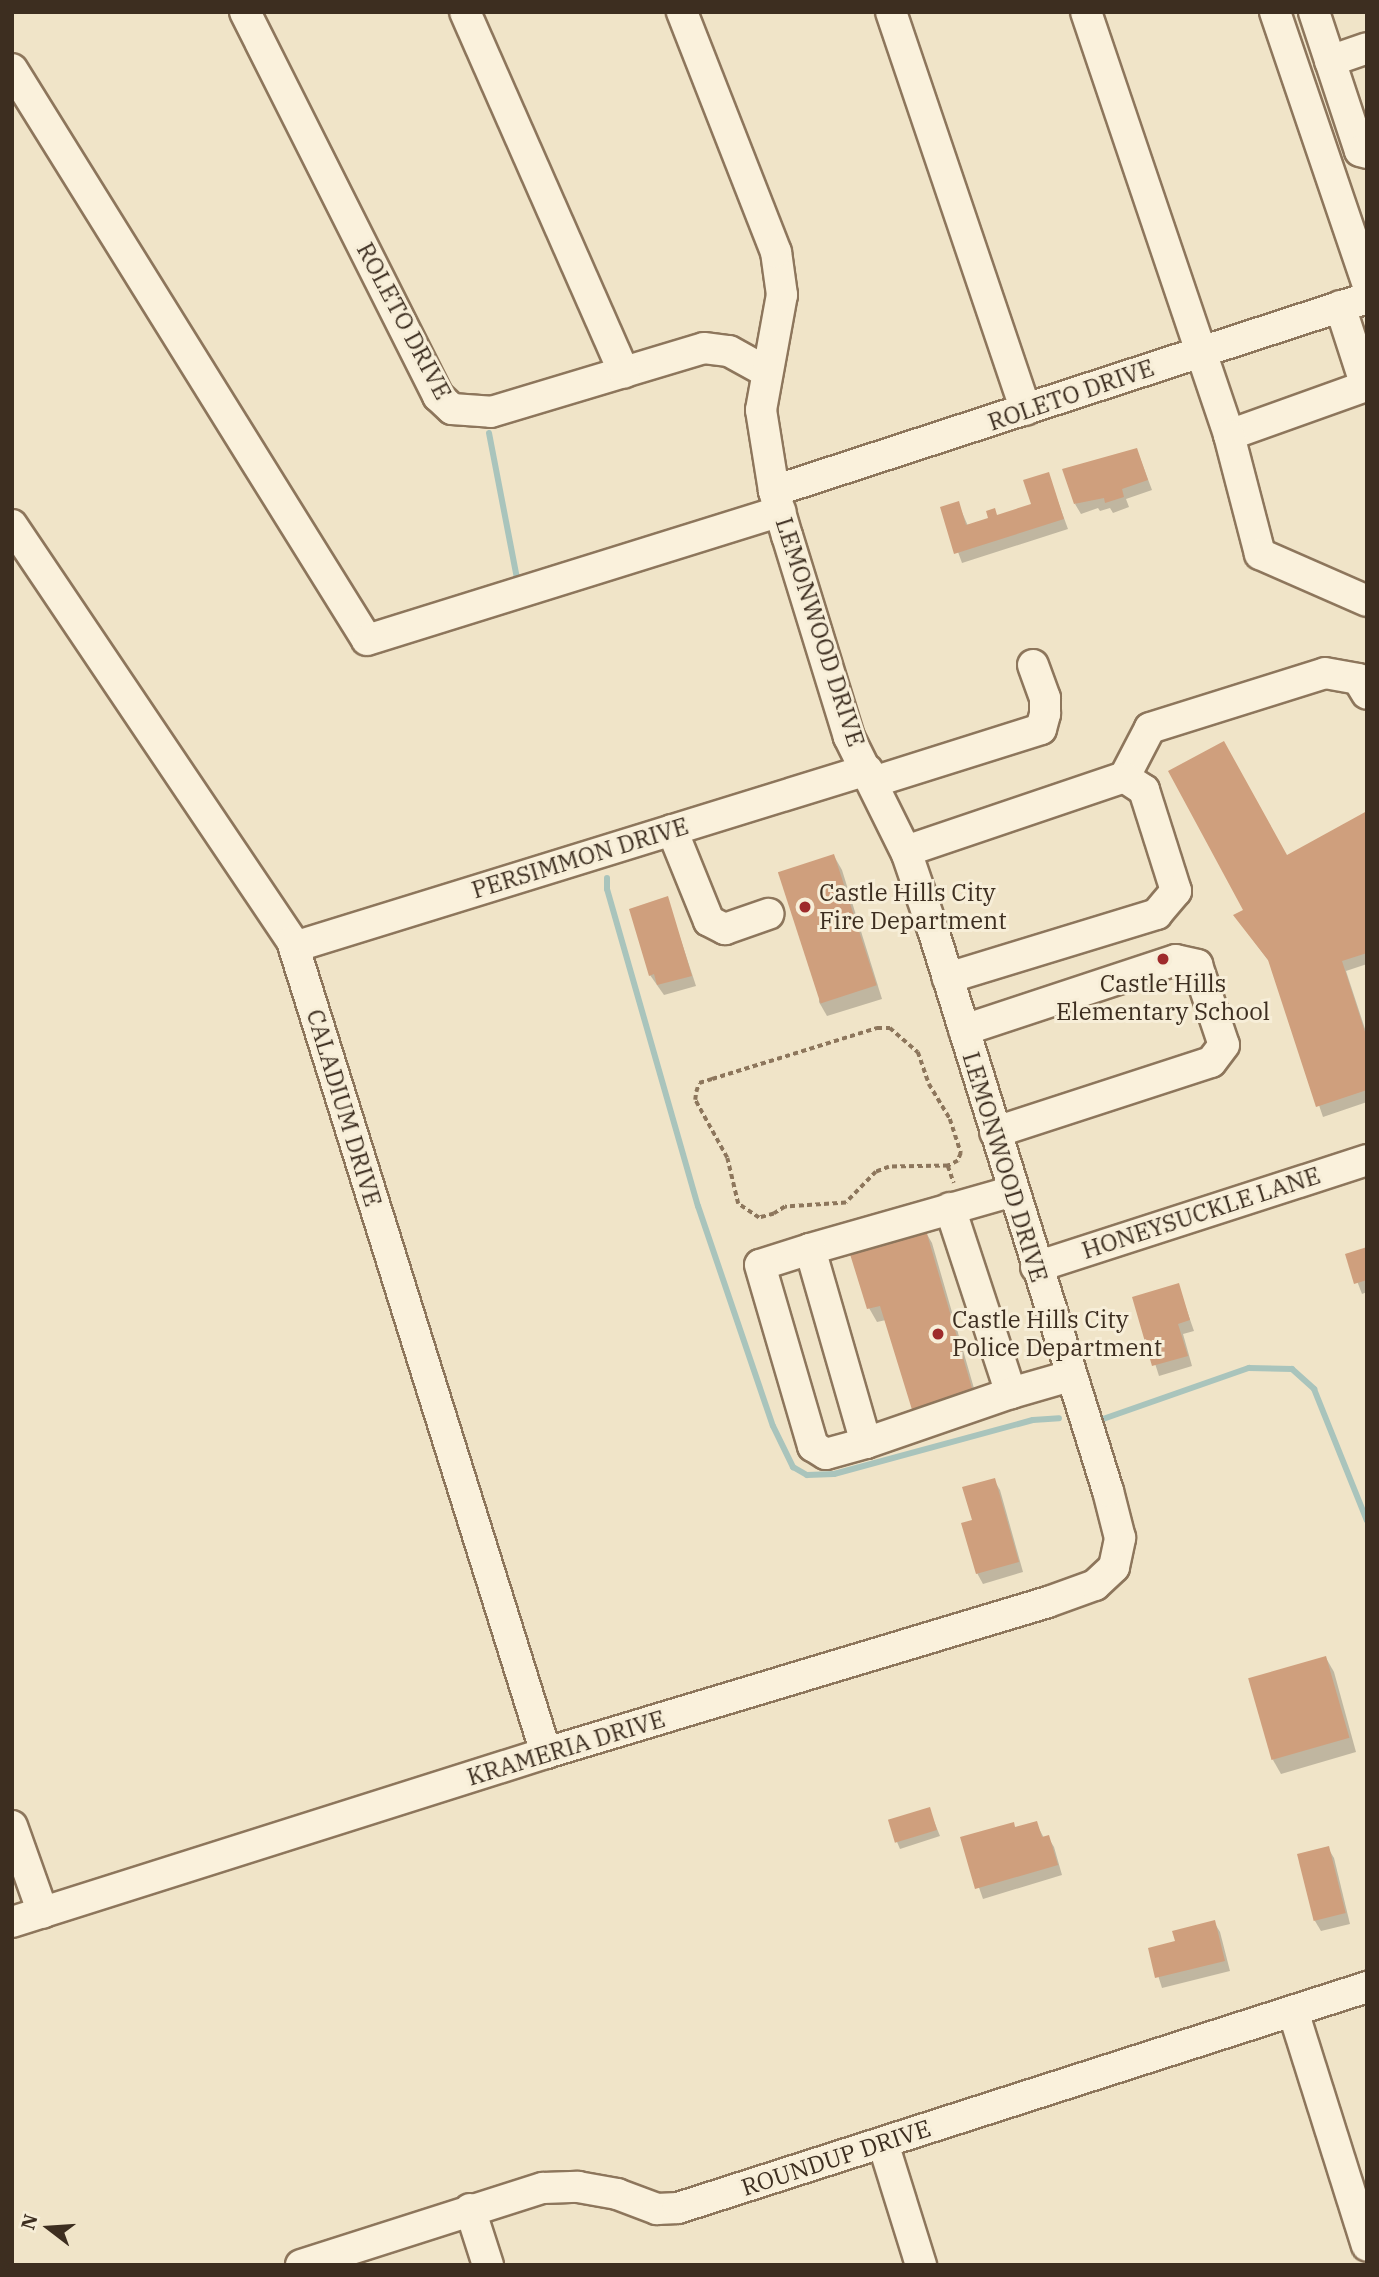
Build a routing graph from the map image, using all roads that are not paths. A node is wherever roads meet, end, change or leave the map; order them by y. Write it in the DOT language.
graph roads {
  1 [pos="245,12"];
  2 [pos="465,12"];
  3 [pos="682,12"];
  4 [pos="891,12"];
  5 [pos="1086,12"];
  6 [pos="1275,12"];
  7 [pos="1314,12"];
  8 [pos="1367,48"];
  9 [pos="1330,61"];
  10 [pos="12,69"];
  11 [pos="1357,108"];
  12 [pos="1367,153"];
  13 [pos="1367,282"];
  14 [pos="1354,302"];
  15 [pos="1201,350"];
  16 [pos="767,372"];
  17 [pos="624,373"];
  18 [pos="1026,410"];
  19 [pos="1229,435"];
  20 [pos="777,501"];
  21 [pos="12,525"];
  22 [pos="1367,601"];
  23 [pos="1033,665"];
  24 [pos="1367,694"];
  25 [pos="870,776"];
  26 [pos="1125,778"];
  27 [pos="672,830"];
  28 [pos="906,851"];
  29 [pos="768,914"];
  30 [pos="294,947"];
  31 [pos="948,978"];
  32 [pos="964,1030"];
  33 [pos="995,1132"];
  34 [pos="1367,1160"];
  35 [pos="1013,1191"];
  36 [pos="956,1207"];
  37 [pos="810,1249"];
  38 [pos="1036,1267"];
  39 [pos="1070,1376"];
  40 [pos="1011,1393"];
  41 [pos="866,1443"];
  42 [pos="1114,1567"];
  43 [pos="546,1753"];
  44 [pos="12,1826"];
  45 [pos="43,1913"];
  46 [pos="12,1922"];
  47 [pos="1367,1987"];
  48 [pos="1293,2011"];
  49 [pos="883,2143"];
  50 [pos="470,2209"];
  51 [pos="1367,2246"];
  52 [pos="301,2265"];
  53 [pos="488,2265"];
  54 [pos="921,2265"];
  1 -- 17 [label="street, ROLETO DRIVE"];
  2 -- 17 [label="street"];
  3 -- 16 [label="street, LEMONWOOD DRIVE"];
  4 -- 18 [label="street"];
  5 -- 15 [label="street"];
  6 -- 13 [label="street"];
  7 -- 9 [label="street"];
  8 -- 9 [label="street"];
  9 -- 11 [label="street"];
  10 -- 20 [label="street, ROLETO DRIVE"];
  11 -- 12 [label="street"];
  14 -- 15 [label="street, ROLETO DRIVE"];
  14 -- 19 [label="street"];
  15 -- 18 [label="street, ROLETO DRIVE"];
  15 -- 19 [label="street"];
  16 -- 17 [label="street, ROLETO DRIVE"];
  16 -- 20 [label="street, LEMONWOOD DRIVE"];
  18 -- 20 [label="street, ROLETO DRIVE"];
  19 -- 22 [label="street"];
  20 -- 25 [label="street, LEMONWOOD DRIVE"];
  21 -- 30 [label="street, CALADIUM DRIVE"];
  23 -- 25 [label="street, PERSIMMON DRIVE"];
  24 -- 26 [label="street"];
  25 -- 27 [label="street, PERSIMMON DRIVE"];
  25 -- 28 [label="street, LEMONWOOD DRIVE"];
  26 -- 28 [label="street"];
  26 -- 31 [label="street"];
  27 -- 29 [label="street"];
  27 -- 30 [label="street, PERSIMMON DRIVE"];
  28 -- 31 [label="street, LEMONWOOD DRIVE"];
  30 -- 43 [label="street, CALADIUM DRIVE"];
  31 -- 32 [label="street, LEMONWOOD DRIVE"];
  32 -- 33 [label="street, LEMONWOOD DRIVE"];
  32 -- 33 [label="street"];
  33 -- 35 [label="street, LEMONWOOD DRIVE"];
  34 -- 38 [label="street, HONEYSUCKLE LANE"];
  35 -- 36 [label="street"];
  35 -- 38 [label="street, LEMONWOOD DRIVE"];
  36 -- 37 [label="street"];
  36 -- 40 [label="street"];
  37 -- 41 [label="street"];
  37 -- 41 [label="street"];
  38 -- 39 [label="street, LEMONWOOD DRIVE"];
  39 -- 40 [label="street"];
  39 -- 42 [label="street, LEMONWOOD DRIVE"];
  40 -- 41 [label="street"];
  42 -- 43 [label="street, KRAMERIA DRIVE"];
  43 -- 45 [label="street, KRAMERIA DRIVE"];
  44 -- 45 [label="street"];
  45 -- 46 [label="street, KRAMERIA DRIVE"];
  47 -- 48 [label="street, ROUNDUP DRIVE"];
  48 -- 49 [label="street, ROUNDUP DRIVE"];
  48 -- 51 [label="street"];
  49 -- 50 [label="street, ROUNDUP DRIVE"];
  49 -- 54 [label="street"];
  50 -- 52 [label="street, ROUNDUP DRIVE"];
  50 -- 53 [label="street"];
}
